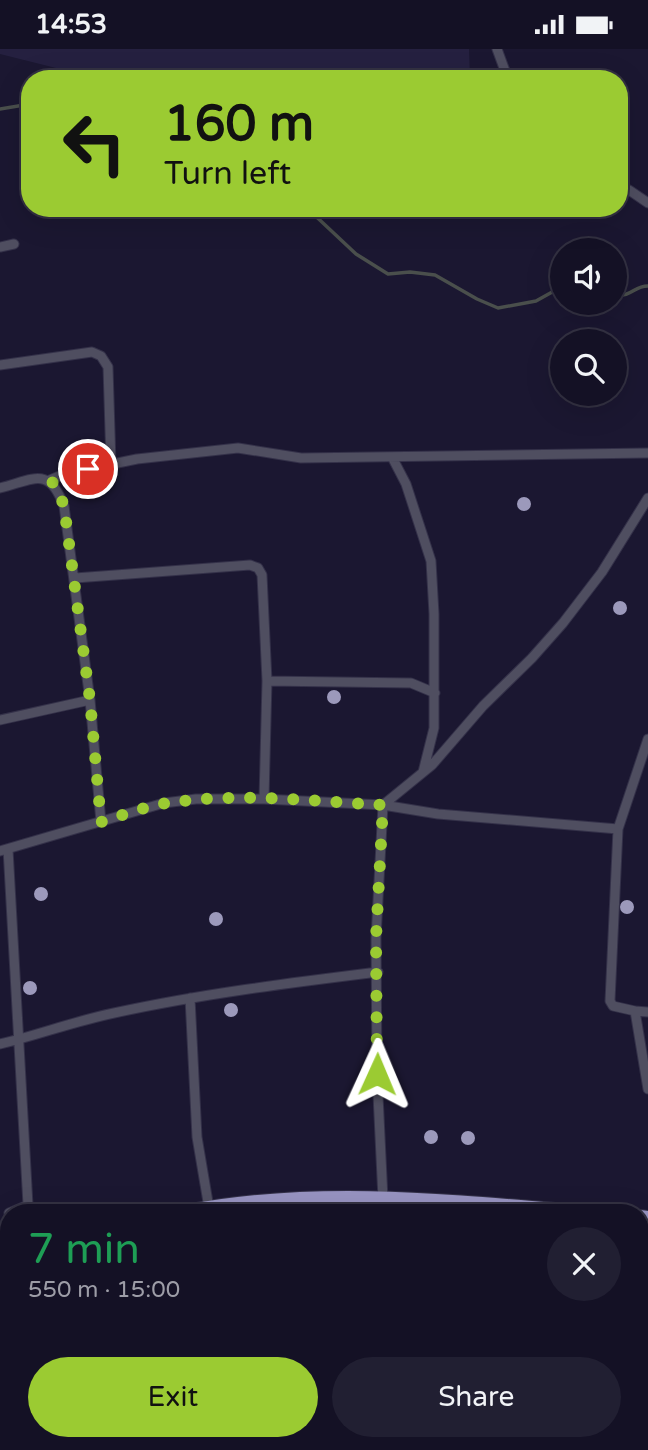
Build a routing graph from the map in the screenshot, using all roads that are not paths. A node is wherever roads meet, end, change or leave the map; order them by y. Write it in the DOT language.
graph roads {
  1 [pos="498,49"];
  2 [pos="505,70"];
  3 [pos="628,190"];
  4 [pos="648,203"];
  5 [pos="14,244"];
  6 [pos="0,247"];
  7 [pos="0,365"];
  8 [pos="648,453"];
  9 [pos="392,457"];
  10 [pos="111,464"];
  11 [pos="50,480"];
  12 [pos="0,488"];
  13 [pos="648,498"];
  14 [pos="75,578"];
  15 [pos="267,681"];
  16 [pos="435,693"];
  17 [pos="90,700"];
  18 [pos="0,720"];
  19 [pos="648,739"];
  20 [pos="423,772"];
  21 [pos="264,799"];
  22 [pos="383,805"];
  23 [pos="101,822"];
  24 [pos="618,829"];
  25 [pos="4,850"];
  26 [pos="378,972"];
  27 [pos="190,998"];
  28 [pos="635,1011"];
  29 [pos="648,1012"];
  30 [pos="18,1039"];
  31 [pos="0,1044"];
  32 [pos="648,1089"];
  33 [pos="383,1199"];
  34 [pos="27,1204"];
  35 [pos="208,1204"];
  36 [pos="260,1204"];
  37 [pos="434,1204"];
  1 -- 2 [label="street"];
  3 -- 4 [label="street"];
  5 -- 6 [label="street"];
  7 -- 10 [label="street"];
  8 -- 9 [label="street"];
  9 -- 10 [label="street"];
  9 -- 16 [label="street"];
  10 -- 11 [label="street"];
  11 -- 12 [label="street"];
  11 -- 14 [label="street"];
  13 -- 20 [label="street"];
  14 -- 15 [label="street"];
  14 -- 17 [label="street"];
  15 -- 16 [label="street"];
  15 -- 21 [label="street"];
  16 -- 20 [label="street"];
  17 -- 18 [label="street"];
  17 -- 23 [label="street"];
  19 -- 24 [label="street"];
  20 -- 22 [label="street"];
  21 -- 22 [label="street"];
  21 -- 23 [label="street"];
  22 -- 24 [label="street"];
  22 -- 26 [label="street"];
  23 -- 25 [label="street"];
  24 -- 28 [label="street"];
  25 -- 30 [label="street"];
  26 -- 27 [label="street"];
  26 -- 33 [label="street"];
  27 -- 30 [label="street"];
  27 -- 35 [label="street"];
  28 -- 29 [label="street"];
  28 -- 32 [label="street"];
  30 -- 31 [label="street"];
  30 -- 34 [label="street"];
  33 -- 36 [label="highway"];
  33 -- 37 [label="highway"];
}
